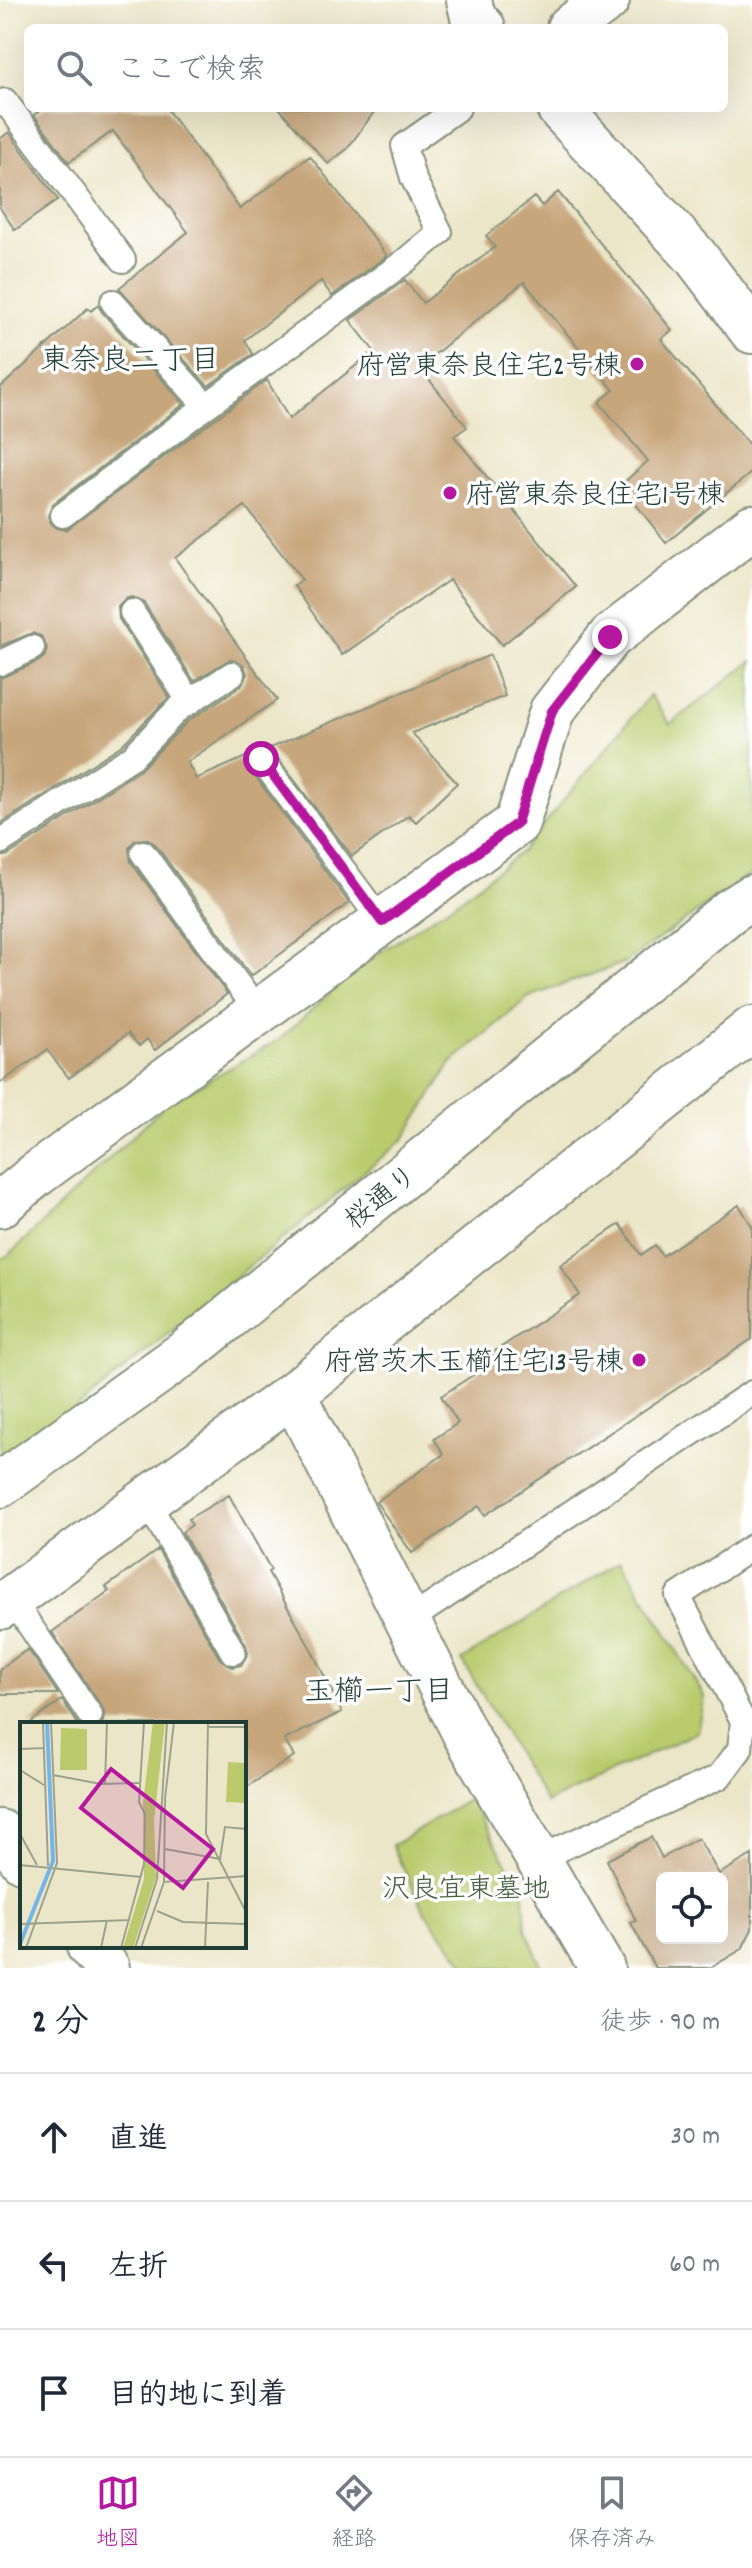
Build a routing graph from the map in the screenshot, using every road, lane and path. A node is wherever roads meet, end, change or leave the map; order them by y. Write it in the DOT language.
graph roads {
  1 [pos="469,0"];
  2 [pos="607,0"];
  3 [pos="479,24"];
  4 [pos="574,24"];
  5 [pos="0,104"];
  6 [pos="452,112"];
  7 [pos="563,112"];
  8 [pos="123,260"];
  9 [pos="113,302"];
  10 [pos="752,331"];
  11 [pos="206,406"];
  12 [pos="63,515"];
  13 [pos="752,527"];
  14 [pos="132,612"];
  15 [pos="32,648"];
  16 [pos="0,663"];
  17 [pos="232,674"];
  18 [pos="190,702"];
  19 [pos="261,759"];
  20 [pos="0,842"];
  21 [pos="143,853"];
  22 [pos="752,897"];
  23 [pos="382,922"];
  24 [pos="258,1012"];
  25 [pos="752,1029"];
  26 [pos="0,1205"];
  27 [pos="752,1393"];
  28 [pos="293,1394"];
  29 [pos="0,1485"];
  30 [pos="147,1501"];
  31 [pos="752,1547"];
  32 [pos="6,1603"];
  33 [pos="408,1621"];
  34 [pos="233,1652"];
  35 [pos="90,1715"];
  36 [pos="746,1751"];
  37 [pos="0,1832"];
  38 [pos="20,1857"];
  39 [pos="537,1859"];
  40 [pos="91,1948"];
  41 [pos="107,1968"];
  42 [pos="602,1968"];
  1 -- 3 [label="street"];
  2 -- 4 [label="street"];
  5 -- 8 [label="lane"];
  6 -- 11 [label="lane"];
  7 -- 10 [label="street"];
  9 -- 11 [label="lane"];
  11 -- 12 [label="lane"];
  13 -- 23 [label="street"];
  14 -- 18 [label="lane"];
  15 -- 16 [label="lane"];
  17 -- 18 [label="lane"];
  18 -- 20 [label="lane"];
  19 -- 23 [label="lane"];
  21 -- 24 [label="lane"];
  22 -- 29 [label="street, 桜通り"];
  23 -- 24 [label="street"];
  24 -- 26 [label="street"];
  25 -- 28 [label="street"];
  27 -- 33 [label="lane"];
  28 -- 30 [label="street"];
  28 -- 33 [label="street"];
  30 -- 32 [label="street"];
  30 -- 34 [label="lane"];
  31 -- 36 [label="lane"];
  32 -- 35 [label="lane"];
  33 -- 39 [label="street"];
  36 -- 39 [label="lane"];
  37 -- 38 [label="street"];
  39 -- 42 [label="street"];
  40 -- 41 [label="street"];
}
